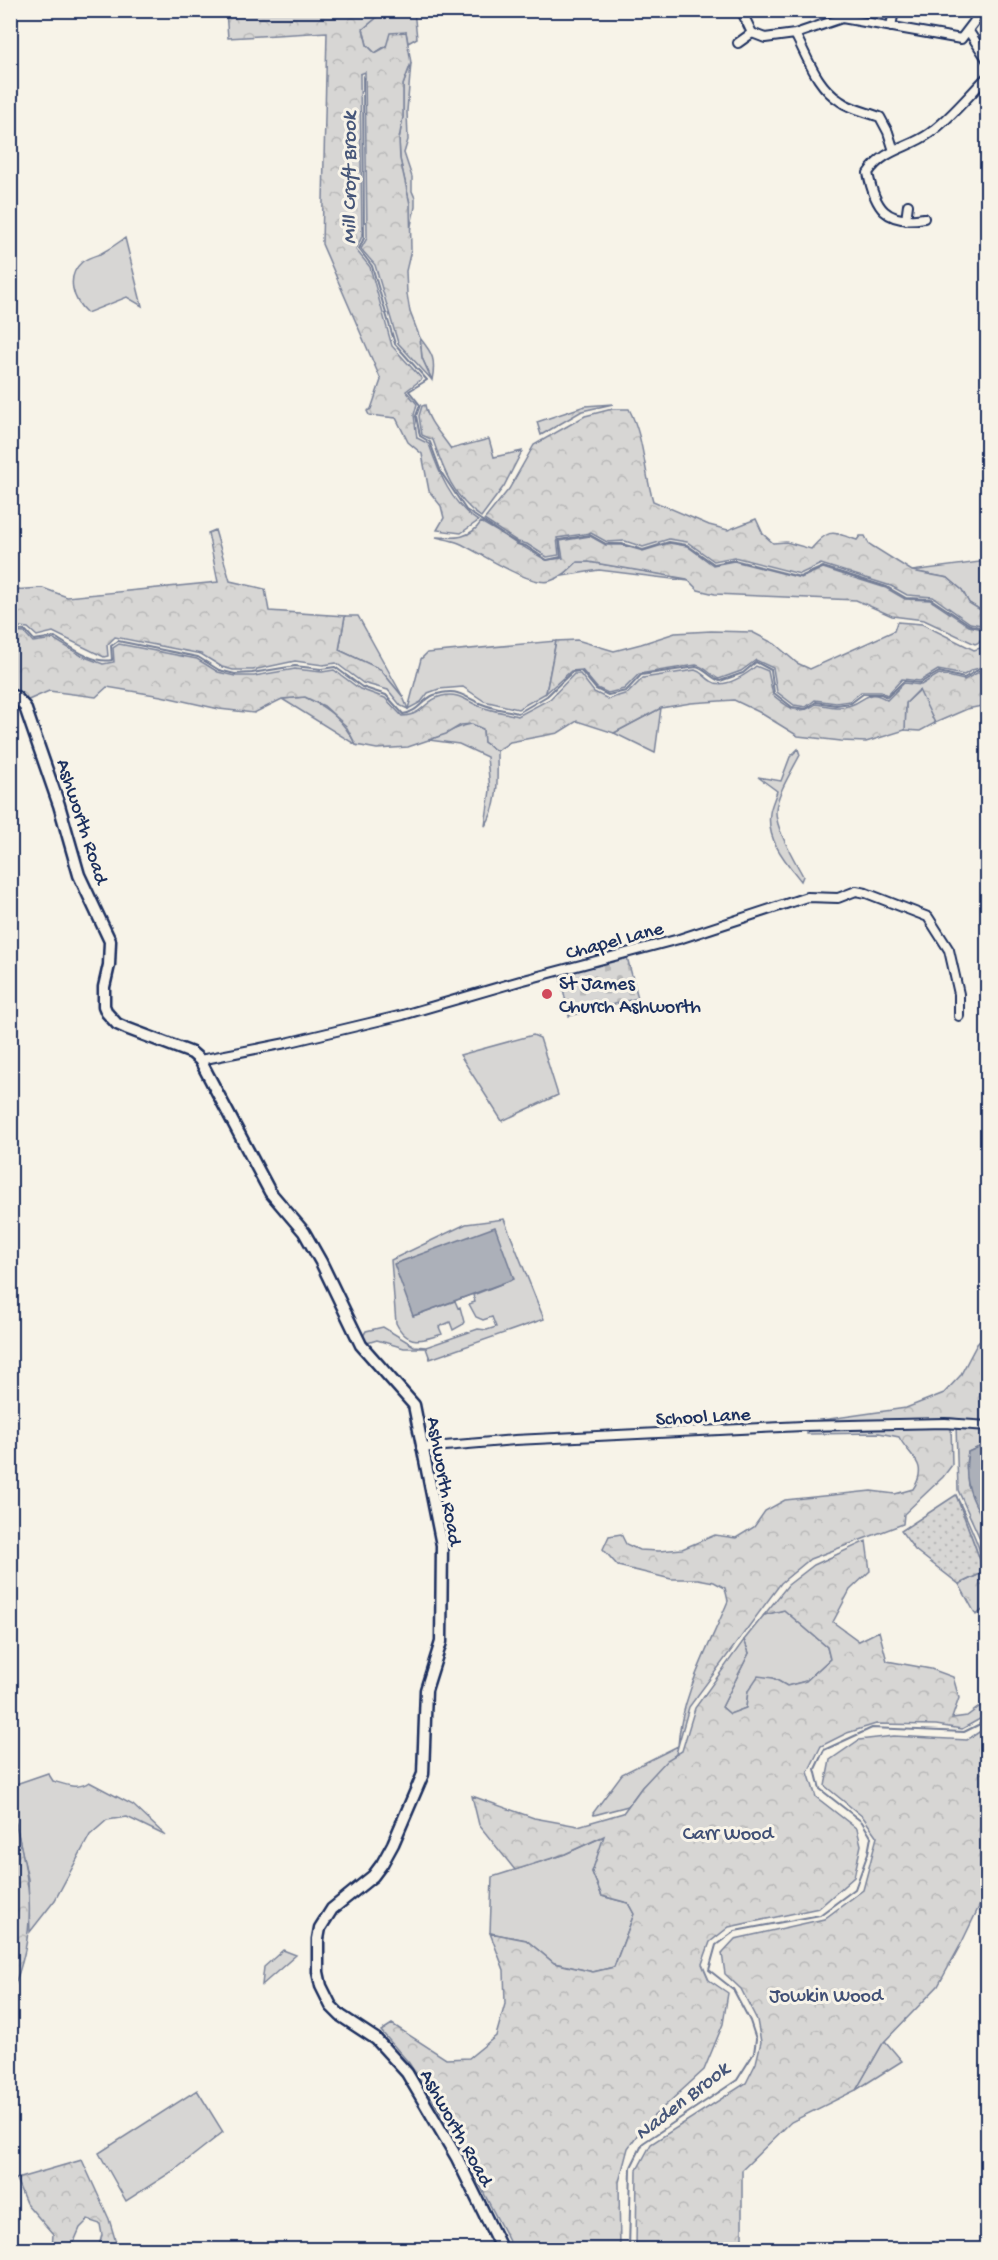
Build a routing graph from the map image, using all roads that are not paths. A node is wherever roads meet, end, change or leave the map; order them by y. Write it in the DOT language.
graph roads {
  1 [pos="741,10"];
  2 [pos="894,10"];
  3 [pos="978,10"];
  4 [pos="891,27"];
  5 [pos="968,30"];
  6 [pos="752,33"];
  7 [pos="795,34"];
  8 [pos="738,43"];
  9 [pos="987,61"];
  10 [pos="987,76"];
  11 [pos="894,151"];
  12 [pos="908,205"];
  13 [pos="924,218"];
  14 [pos="906,220"];
  15 [pos="10,695"];
  16 [pos="959,1016"];
  17 [pos="200,1060"];
  18 [pos="987,1426"];
  19 [pos="421,1448"];
  20 [pos="502,2250"];
  1 -- 6 [label="street"];
  2 -- 4 [label="street"];
  3 -- 5 [label="street"];
  4 -- 5 [label="street"];
  4 -- 7 [label="street"];
  5 -- 9 [label="street"];
  6 -- 7 [label="street"];
  6 -- 8 [label="street"];
  7 -- 11 [label="street"];
  10 -- 11 [label="street"];
  11 -- 14 [label="street"];
  12 -- 14 [label="street"];
  13 -- 14 [label="street"];
  15 -- 17 [label="street, Ashworth Road"];
  16 -- 17 [label="street, Chapel Lane"];
  17 -- 19 [label="street, Ashworth Road"];
  18 -- 19 [label="street, School Lane"];
  19 -- 20 [label="street, Ashworth Road"];
}
